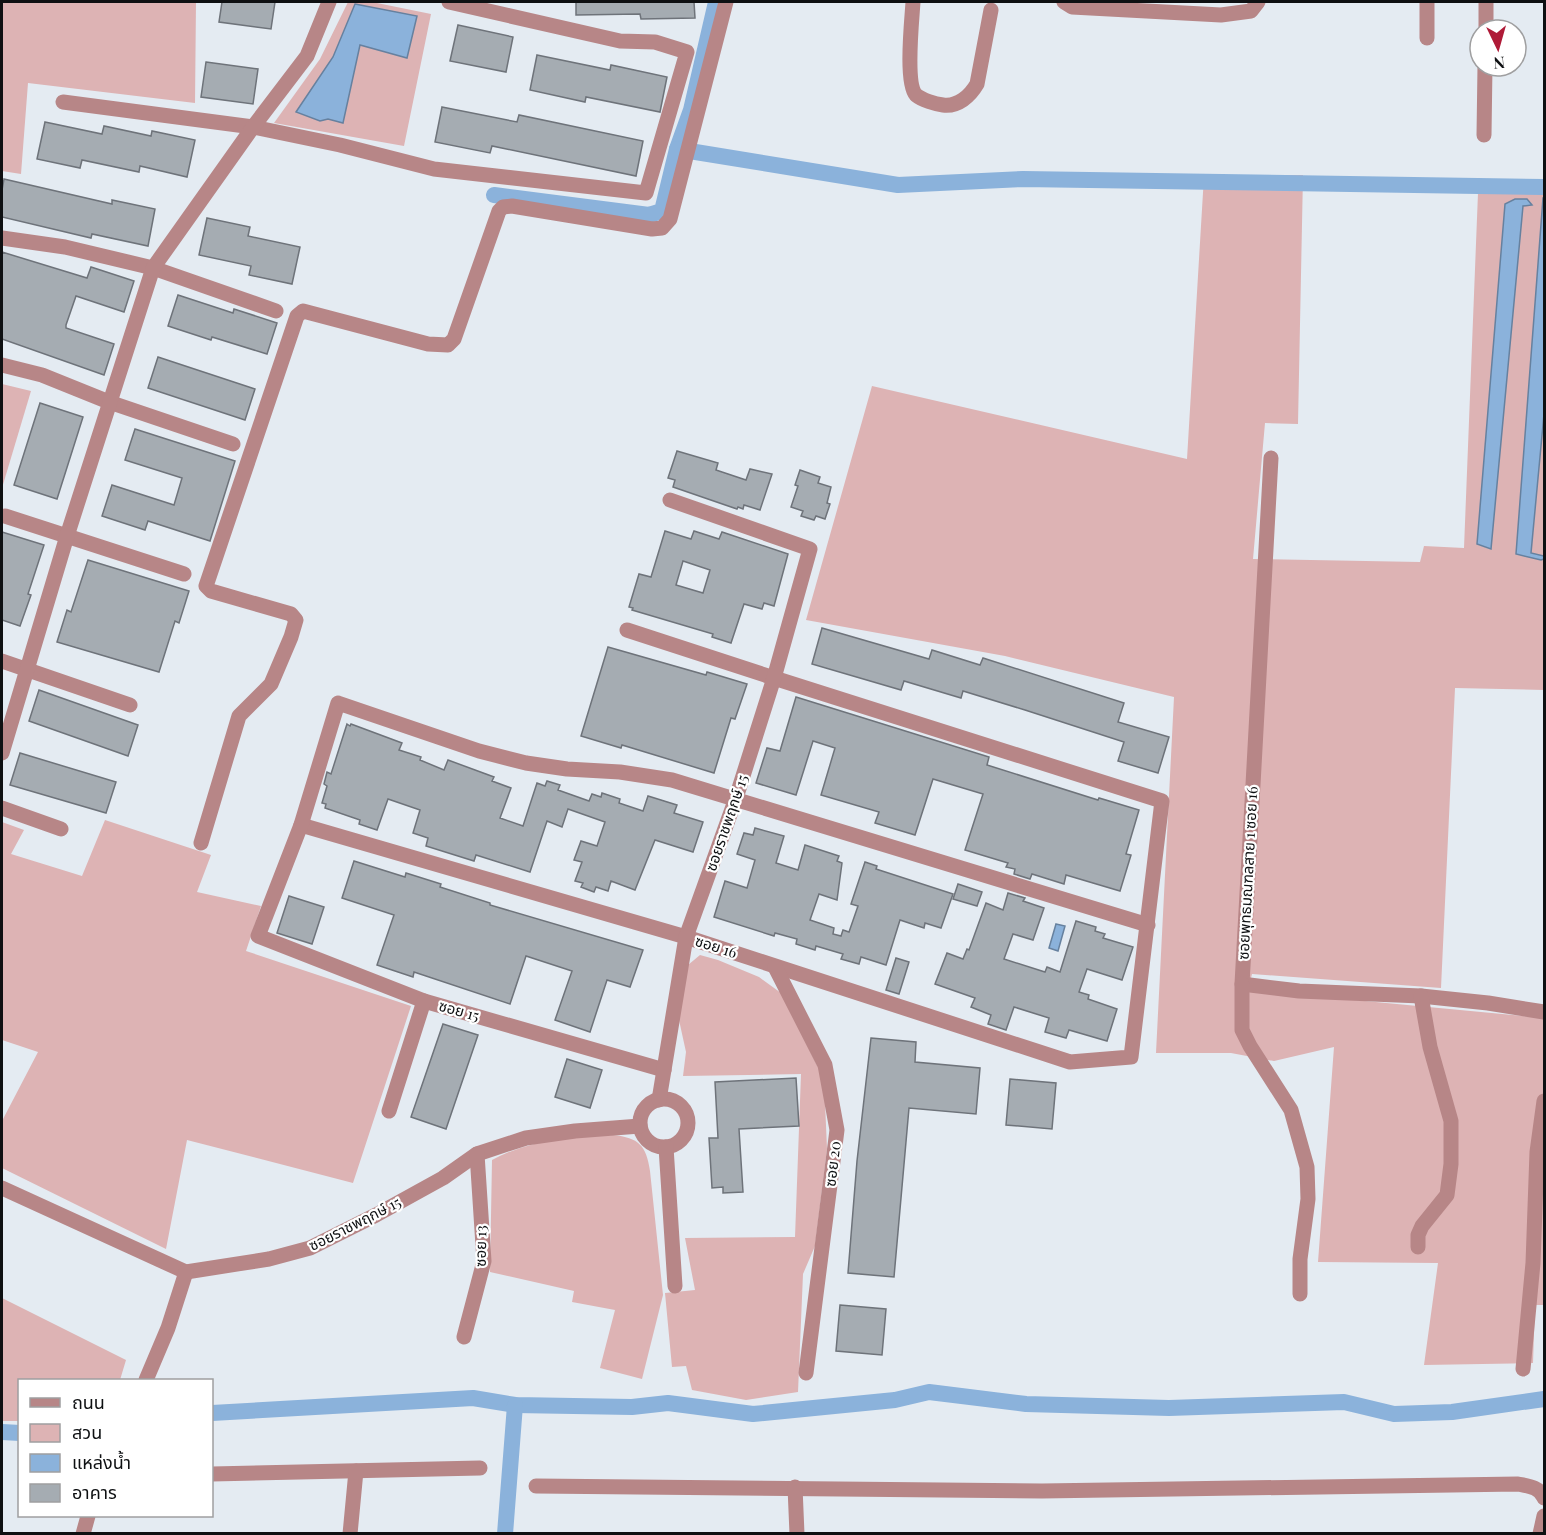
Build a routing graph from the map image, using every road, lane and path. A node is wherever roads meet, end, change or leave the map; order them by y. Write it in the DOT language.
graph roads {
  1 [pos="329,2"];
  2 [pos="449,2"];
  3 [pos="726,2"];
  4 [pos="913,2"];
  5 [pos="1064,2"];
  6 [pos="1258,2"];
  7 [pos="1427,2"];
  8 [pos="1486,2"];
  9 [pos="991,10"];
  10 [pos="1486,18"];
  11 [pos="1426,38"];
  12 [pos="1485,78"];
  13 [pos="63,102"];
  14 [pos="253,127"];
  15 [pos="1484,135"];
  16 [pos="2,238"];
  17 [pos="153,268"];
  18 [pos="276,311"];
  19 [pos="2,365"];
  20 [pos="109,402"];
  21 [pos="233,444"];
  22 [pos="1270,459"];
  23 [pos="670,500"];
  24 [pos="5,516"];
  25 [pos="67,536"];
  26 [pos="184,574"];
  27 [pos="627,630"];
  28 [pos="2,662"];
  29 [pos="27,670"];
  30 [pos="774,678"];
  31 [pos="130,705"];
  32 [pos="2,753"];
  33 [pos="736,798"];
  34 [pos="2,808"];
  35 [pos="301,825"];
  36 [pos="61,829"];
  37 [pos="201,843"];
  38 [pos="1148,925"];
  39 [pos="686,937"];
  40 [pos="775,967"];
  41 [pos="1242,984"];
  42 [pos="1421,996"];
  43 [pos="424,1001"];
  44 [pos="1545,1012"];
  45 [pos="664,1070"];
  46 [pos="659,1100"];
  47 [pos="1545,1101"];
  48 [pos="389,1111"];
  49 [pos="640,1126"];
  50 [pos="666,1147"];
  51 [pos="477,1154"];
  52 [pos="2,1188"];
  53 [pos="1418,1247"];
  54 [pos="186,1272"];
  55 [pos="675,1286"];
  56 [pos="1300,1294"];
  57 [pos="464,1336"];
  58 [pos="1523,1369"];
  59 [pos="806,1373"];
  60 [pos="146,1379"];
  61 [pos="480,1468"];
  62 [pos="356,1471"];
  63 [pos="213,1474"];
  64 [pos="536,1486"];
  65 [pos="795,1487"];
  66 [pos="1545,1498"];
  67 [pos="1545,1516"];
  68 [pos="87,1517"];
  69 [pos="83,1533"];
  70 [pos="350,1533"];
  71 [pos="797,1533"];
  72 [pos="1540,1533"];
  1 -- 14 [label="street"];
  2 -- 14 [label="street"];
  3 -- 37 [label="street"];
  4 -- 9 [label="street"];
  5 -- 6 [label="street"];
  7 -- 11 [label="street"];
  8 -- 10 [label="street"];
  12 -- 15 [label="street"];
  13 -- 14 [label="street"];
  14 -- 17 [label="street"];
  16 -- 17 [label="street"];
  17 -- 18 [label="street"];
  17 -- 20 [label="street"];
  19 -- 20 [label="street"];
  20 -- 21 [label="street"];
  20 -- 25 [label="street"];
  22 -- 41 [label="street, ซอยพุทธมณฑลสาย 1 ซอย 16"];
  23 -- 30 [label="street, ซอยราชพฤกษ์ 15"];
  24 -- 25 [label="street"];
  25 -- 26 [label="street"];
  25 -- 29 [label="street"];
  27 -- 30 [label="street"];
  28 -- 29 [label="street"];
  29 -- 31 [label="street"];
  29 -- 32 [label="street"];
  30 -- 33 [label="street, ซอยราชพฤกษ์ 15"];
  30 -- 38 [label="street"];
  33 -- 35 [label="street"];
  33 -- 38 [label="street"];
  33 -- 39 [label="street, ซอยราชพฤกษ์ 15"];
  34 -- 36 [label="street"];
  35 -- 39 [label="street, ซอย 16"];
  35 -- 43 [label="street, ซอย 15"];
  38 -- 40 [label="street, ซอย 16"];
  39 -- 40 [label="street, ซอย 16"];
  39 -- 45 [label="street, ซอยราชพฤกษ์ 15"];
  40 -- 59 [label="street, ซอย 20"];
  41 -- 42 [label="street"];
  41 -- 56 [label="street, ซอยพุทธมณฑลสาย 1 ซอย 16"];
  42 -- 44 [label="street"];
  42 -- 53 [label="street"];
  43 -- 45 [label="street, ซอย 15"];
  43 -- 48 [label="street"];
  45 -- 46 [label="street, ซอยราชพฤกษ์ 15"];
  46 -- 49 [label="street"];
  46 -- 50 [label="street"];
  47 -- 58 [label="street"];
  49 -- 50 [label="street"];
  49 -- 51 [label="street, ซอยราชพฤกษ์ 15"];
  50 -- 55 [label="street"];
  51 -- 54 [label="street, ซอยราชพฤกษ์ 15"];
  51 -- 57 [label="street, ซอย 13"];
  52 -- 54 [label="street"];
  54 -- 60 [label="street"];
  61 -- 62 [label="street"];
  62 -- 63 [label="street"];
  62 -- 70 [label="street"];
  64 -- 65 [label="street"];
  65 -- 66 [label="street"];
  65 -- 71 [label="street"];
  67 -- 72 [label="street"];
  68 -- 69 [label="street"];
}
